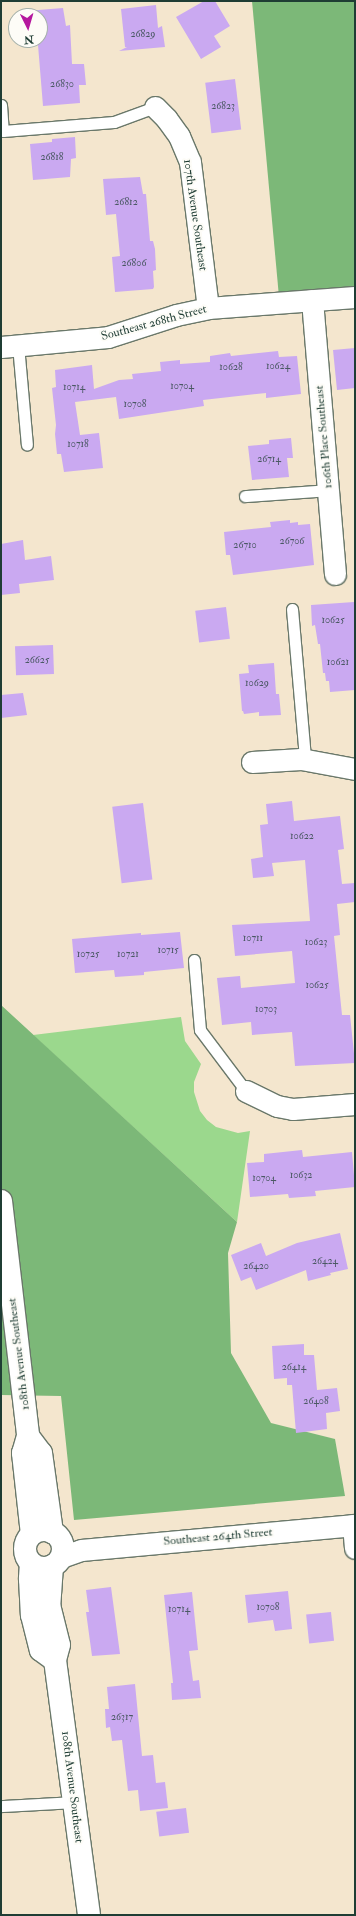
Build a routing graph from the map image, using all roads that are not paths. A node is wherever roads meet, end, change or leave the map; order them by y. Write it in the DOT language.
graph roads {
  1 [pos="1,105"];
  2 [pos="155,107"];
  3 [pos="355,297"];
  4 [pos="312,300"];
  5 [pos="208,308"];
  6 [pos="9,346"];
  7 [pos="27,445"];
  8 [pos="328,490"];
  9 [pos="245,496"];
  10 [pos="335,574"];
  11 [pos="292,609"];
  12 [pos="305,759"];
  13 [pos="252,762"];
  14 [pos="355,769"];
  15 [pos="194,960"];
  16 [pos="246,1091"];
  17 [pos="355,1104"];
  18 [pos="1,1201"];
  19 [pos="354,1525"];
  20 [pos="57,1546"];
  21 [pos="355,1548"];
  22 [pos="31,1563"];
  23 [pos="55,1660"];
  24 [pos="74,1802"];
  25 [pos="1,1806"];
  26 [pos="89,1915"];
  1 -- 2 [label="lane"];
  2 -- 5 [label="street, 107th Avenue Southeast"];
  3 -- 4 [label="street, Southeast 268th Street"];
  4 -- 5 [label="street, Southeast 268th Street"];
  4 -- 8 [label="street, 106th Place Southeast"];
  5 -- 6 [label="street, Southeast 268th Street"];
  6 -- 7 [label="lane"];
  8 -- 9 [label="lane"];
  8 -- 10 [label="street, 106th Place Southeast"];
  11 -- 12 [label="lane"];
  12 -- 13 [label="street"];
  12 -- 14 [label="street"];
  15 -- 16 [label="lane"];
  16 -- 17 [label="street"];
  18 -- 20 [label="street, 108th Avenue Southeast"];
  19 -- 20 [label="street, Southeast 264th Street"];
  19 -- 21 [label="street"];
  20 -- 22 [label="street"];
  20 -- 22 [label="street, 108th Avenue Southeast"];
  20 -- 23 [label="street, 108th Avenue Southeast"];
  22 -- 23 [label="street, 108th Avenue Southeast"];
  23 -- 24 [label="street, 108th Avenue Southeast"];
  24 -- 25 [label="lane"];
  24 -- 26 [label="street, 108th Avenue Southeast"];
}
